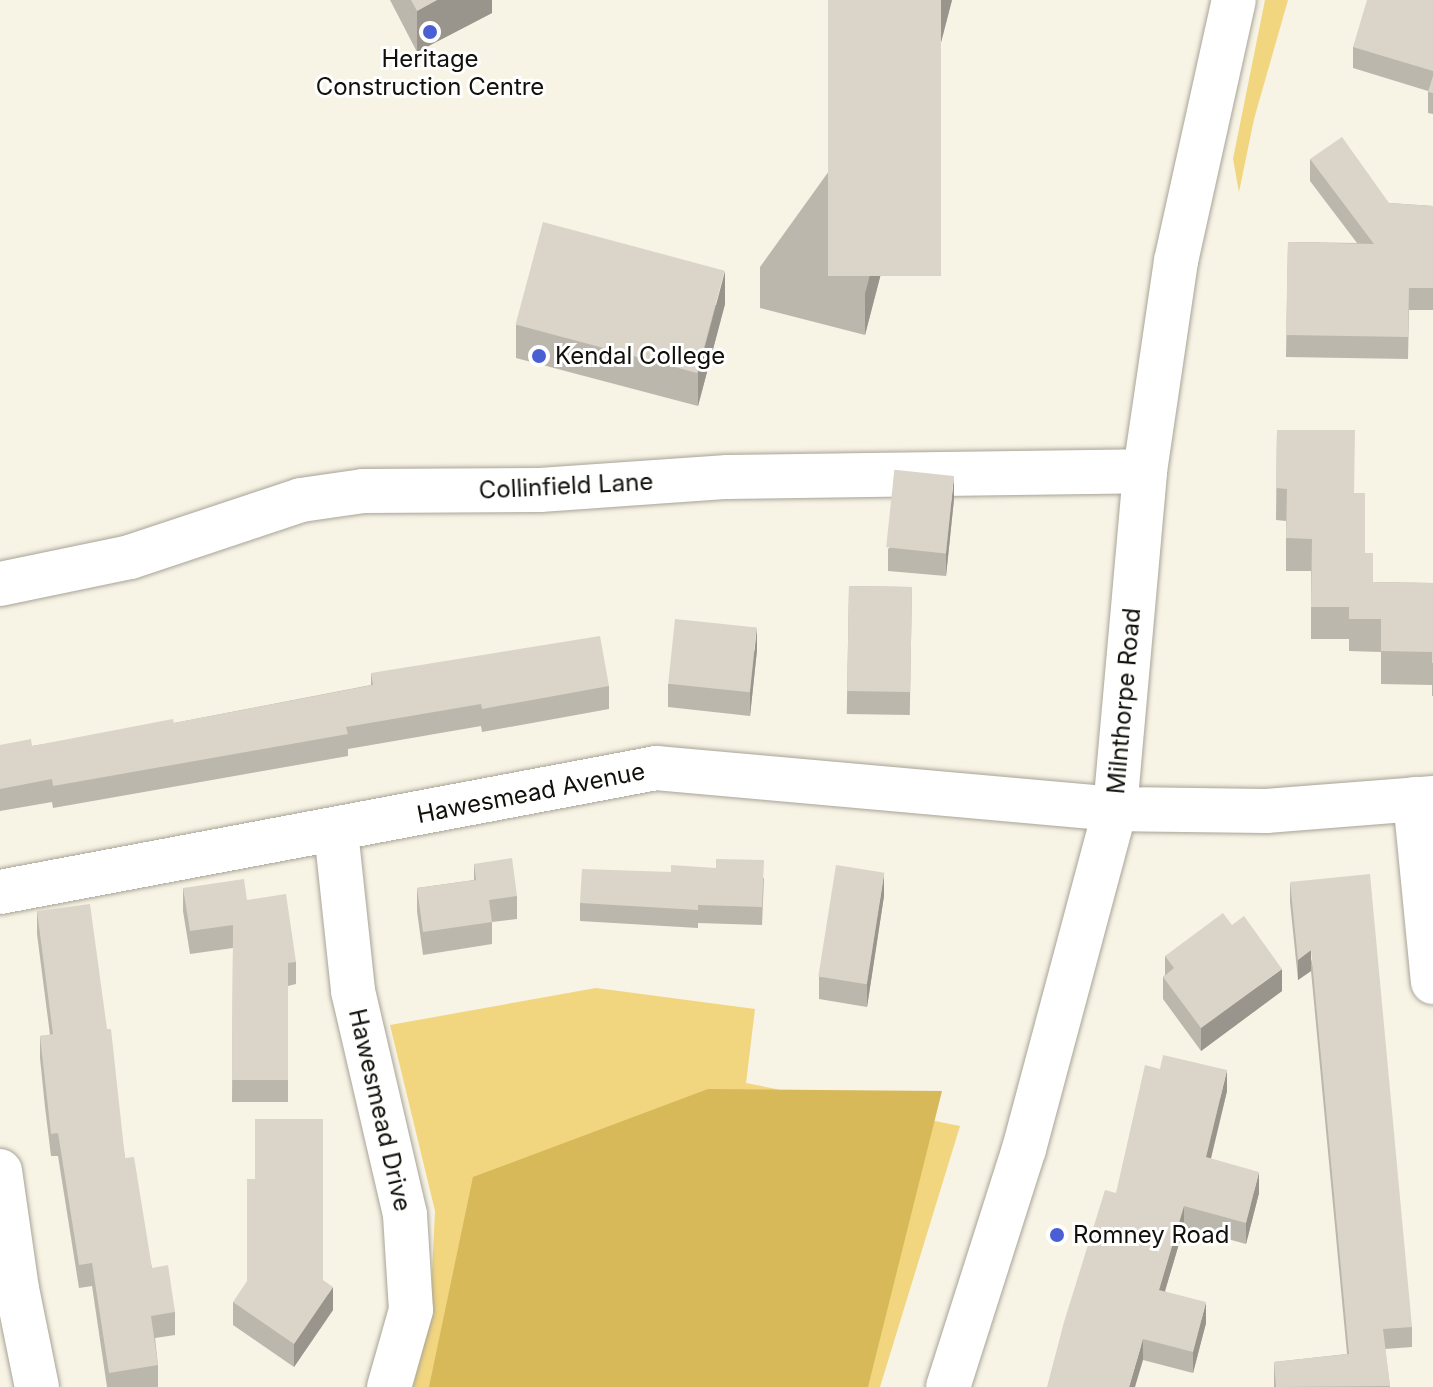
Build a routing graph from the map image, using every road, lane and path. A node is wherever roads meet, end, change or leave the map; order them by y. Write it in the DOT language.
graph roads {
  1 [pos="1234,0"];
  2 [pos="1145,471"];
  3 [pos="0,584"];
  4 [pos="1424,798"];
  5 [pos="1115,809"];
  6 [pos="336,831"];
  7 [pos="0,892"];
  8 [pos="1433,982"];
  9 [pos="0,1171"];
  10 [pos="37,1387"];
  11 [pos="389,1387"];
  12 [pos="948,1387"];
  1 -- 2 [label="main road, Milnthorpe Road"];
  2 -- 3 [label="main road, Collinfield Lane"];
  2 -- 5 [label="main road, Milnthorpe Road"];
  4 -- 5 [label="main road"];
  4 -- 8 [label="main road"];
  5 -- 6 [label="main road, Hawesmead Avenue"];
  5 -- 12 [label="main road, Milnthorpe Road"];
  6 -- 7 [label="main road, Hawesmead Avenue"];
  6 -- 11 [label="main road, Hawesmead Drive"];
  9 -- 10 [label="main road"];
}
